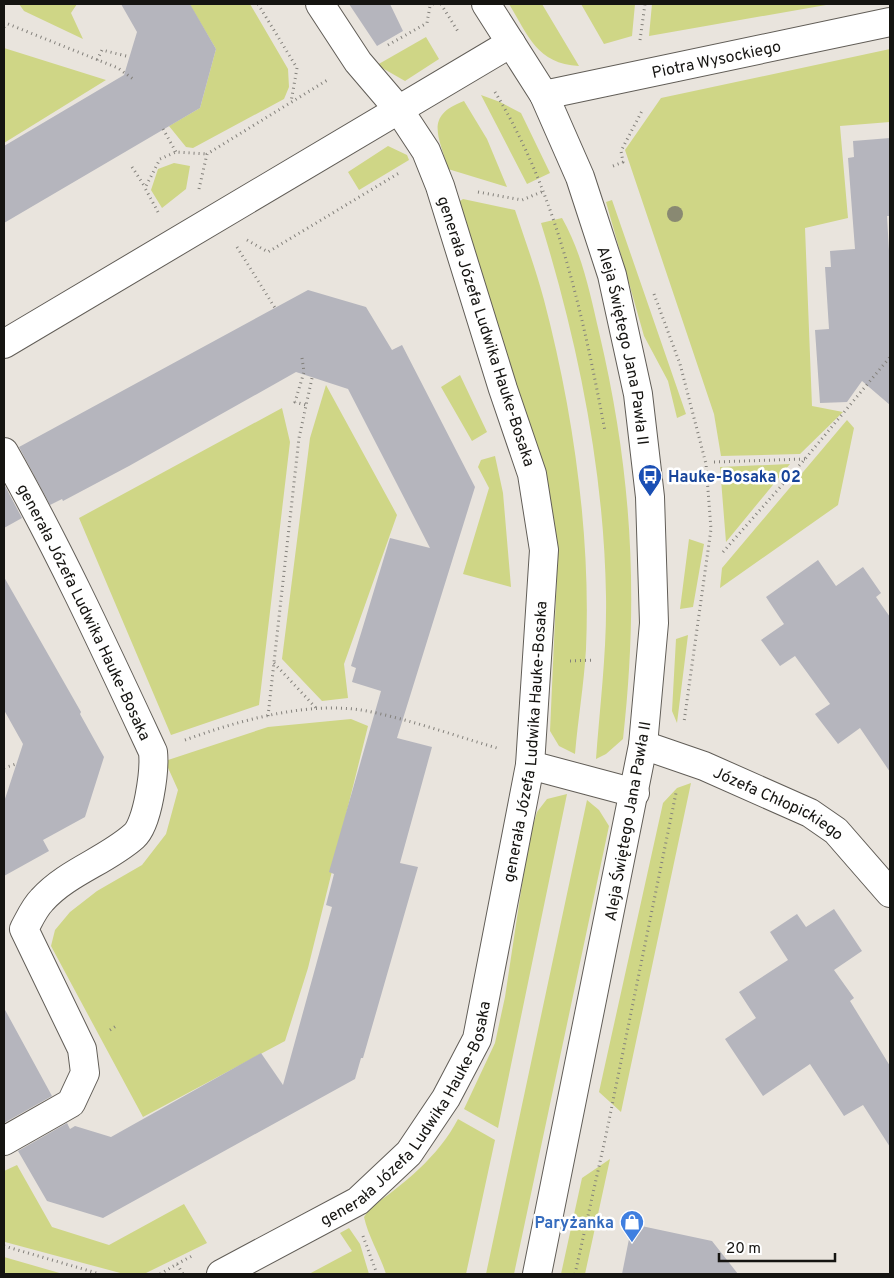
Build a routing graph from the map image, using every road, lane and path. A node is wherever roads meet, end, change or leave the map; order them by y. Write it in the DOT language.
graph roads {
  1 [pos="258,4"];
  2 [pos="320,4"];
  3 [pos="433,4"];
  4 [pos="486,4"];
  5 [pos="645,4"];
  6 [pos="890,22"];
  7 [pos="4,27"];
  8 [pos="511,43"];
  9 [pos="382,48"];
  10 [pos="639,48"];
  11 [pos="130,57"];
  12 [pos="97,60"];
  13 [pos="133,79"];
  14 [pos="309,92"];
  15 [pos="544,95"];
  16 [pos="291,102"];
  17 [pos="644,107"];
  18 [pos="399,110"];
  19 [pos="163,129"];
  20 [pos="176,152"];
  21 [pos="206,154"];
  22 [pos="427,157"];
  23 [pos="132,168"];
  24 [pos="609,168"];
  25 [pos="440,186"];
  26 [pos="145,188"];
  27 [pos="544,191"];
  28 [pos="198,193"];
  29 [pos="158,213"];
  30 [pos="239,236"];
  31 [pos="233,240"];
  32 [pos="275,308"];
  33 [pos="4,344"];
  34 [pos="890,357"];
  35 [pos="302,358"];
  36 [pos="312,378"];
  37 [pos="306,405"];
  38 [pos="4,452"];
  39 [pos="805,459"];
  40 [pos="714,462"];
  41 [pos="723,552"];
  42 [pos="595,660"];
  43 [pos="565,661"];
  44 [pos="274,663"];
  45 [pos="316,710"];
  46 [pos="268,716"];
  47 [pos="502,740"];
  48 [pos="643,745"];
  49 [pos="500,749"];
  50 [pos="153,752"];
  51 [pos="499,755"];
  52 [pos="16,764"];
  53 [pos="530,765"];
  54 [pos="4,768"];
  55 [pos="635,793"];
  56 [pos="890,893"];
  57 [pos="4,1141"];
  58 [pos="4,1246"];
  59 [pos="194,1255"];
  60 [pos="177,1264"];
  61 [pos="100,1274"];
  62 [pos="160,1274"];
  63 [pos="182,1274"];
  64 [pos="221,1274"];
  65 [pos="537,1274"];
  1 -- 16 [label="path"];
  2 -- 18 [label="street, generała Józefa Ludwika Hauke-Bosaka"];
  3 -- 9 [label="path"];
  4 -- 8 [label="street, Aleja Świętego Jana Pawła II"];
  5 -- 10 [label="path"];
  6 -- 15 [label="street, Piotra Wysockiego"];
  7 -- 12 [label="path"];
  8 -- 15 [label="street, Aleja Świętego Jana Pawła II"];
  8 -- 18 [label="street"];
  11 -- 12 [label="path"];
  12 -- 13 [label="path"];
  14 -- 16 [label="path"];
  15 -- 48 [label="street, Aleja Świętego Jana Pawła II"];
  16 -- 21 [label="path"];
  17 -- 24 [label="path"];
  18 -- 22 [label="street, generała Józefa Ludwika Hauke-Bosaka"];
  18 -- 33 [label="street"];
  19 -- 20 [label="path"];
  20 -- 21 [label="path"];
  20 -- 26 [label="path"];
  21 -- 28 [label="path"];
  22 -- 25 [label="street, generała Józefa Ludwika Hauke-Bosaka"];
  22 -- 30 [label="path"];
  23 -- 26 [label="path"];
  25 -- 27 [label="path"];
  25 -- 53 [label="street, generała Józefa Ludwika Hauke-Bosaka"];
  26 -- 29 [label="path"];
  31 -- 32 [label="path"];
  34 -- 39 [label="path"];
  35 -- 37 [label="path"];
  36 -- 37 [label="path"];
  37 -- 44 [label="path"];
  38 -- 50 [label="street, generała Józefa Ludwika Hauke-Bosaka"];
  39 -- 40 [label="path"];
  39 -- 41 [label="path"];
  42 -- 43 [label="path"];
  44 -- 45 [label="path"];
  44 -- 46 [label="path"];
  45 -- 46 [label="path"];
  45 -- 49 [label="path"];
  46 -- 50 [label="path"];
  47 -- 49 [label="path"];
  48 -- 55 [label="street, Aleja Świętego Jana Pawła II"];
  48 -- 56 [label="street, Józefa Chłopickiego"];
  49 -- 51 [label="path"];
  50 -- 57 [label="street, generała Józefa Ludwika Hauke-Bosaka"];
  52 -- 54 [label="path"];
  53 -- 55 [label="street"];
  53 -- 64 [label="street, generała Józefa Ludwika Hauke-Bosaka"];
  55 -- 65 [label="street, Aleja Świętego Jana Pawła II"];
  58 -- 61 [label="path"];
  59 -- 60 [label="path"];
  60 -- 62 [label="path"];
  60 -- 63 [label="path"];
}
